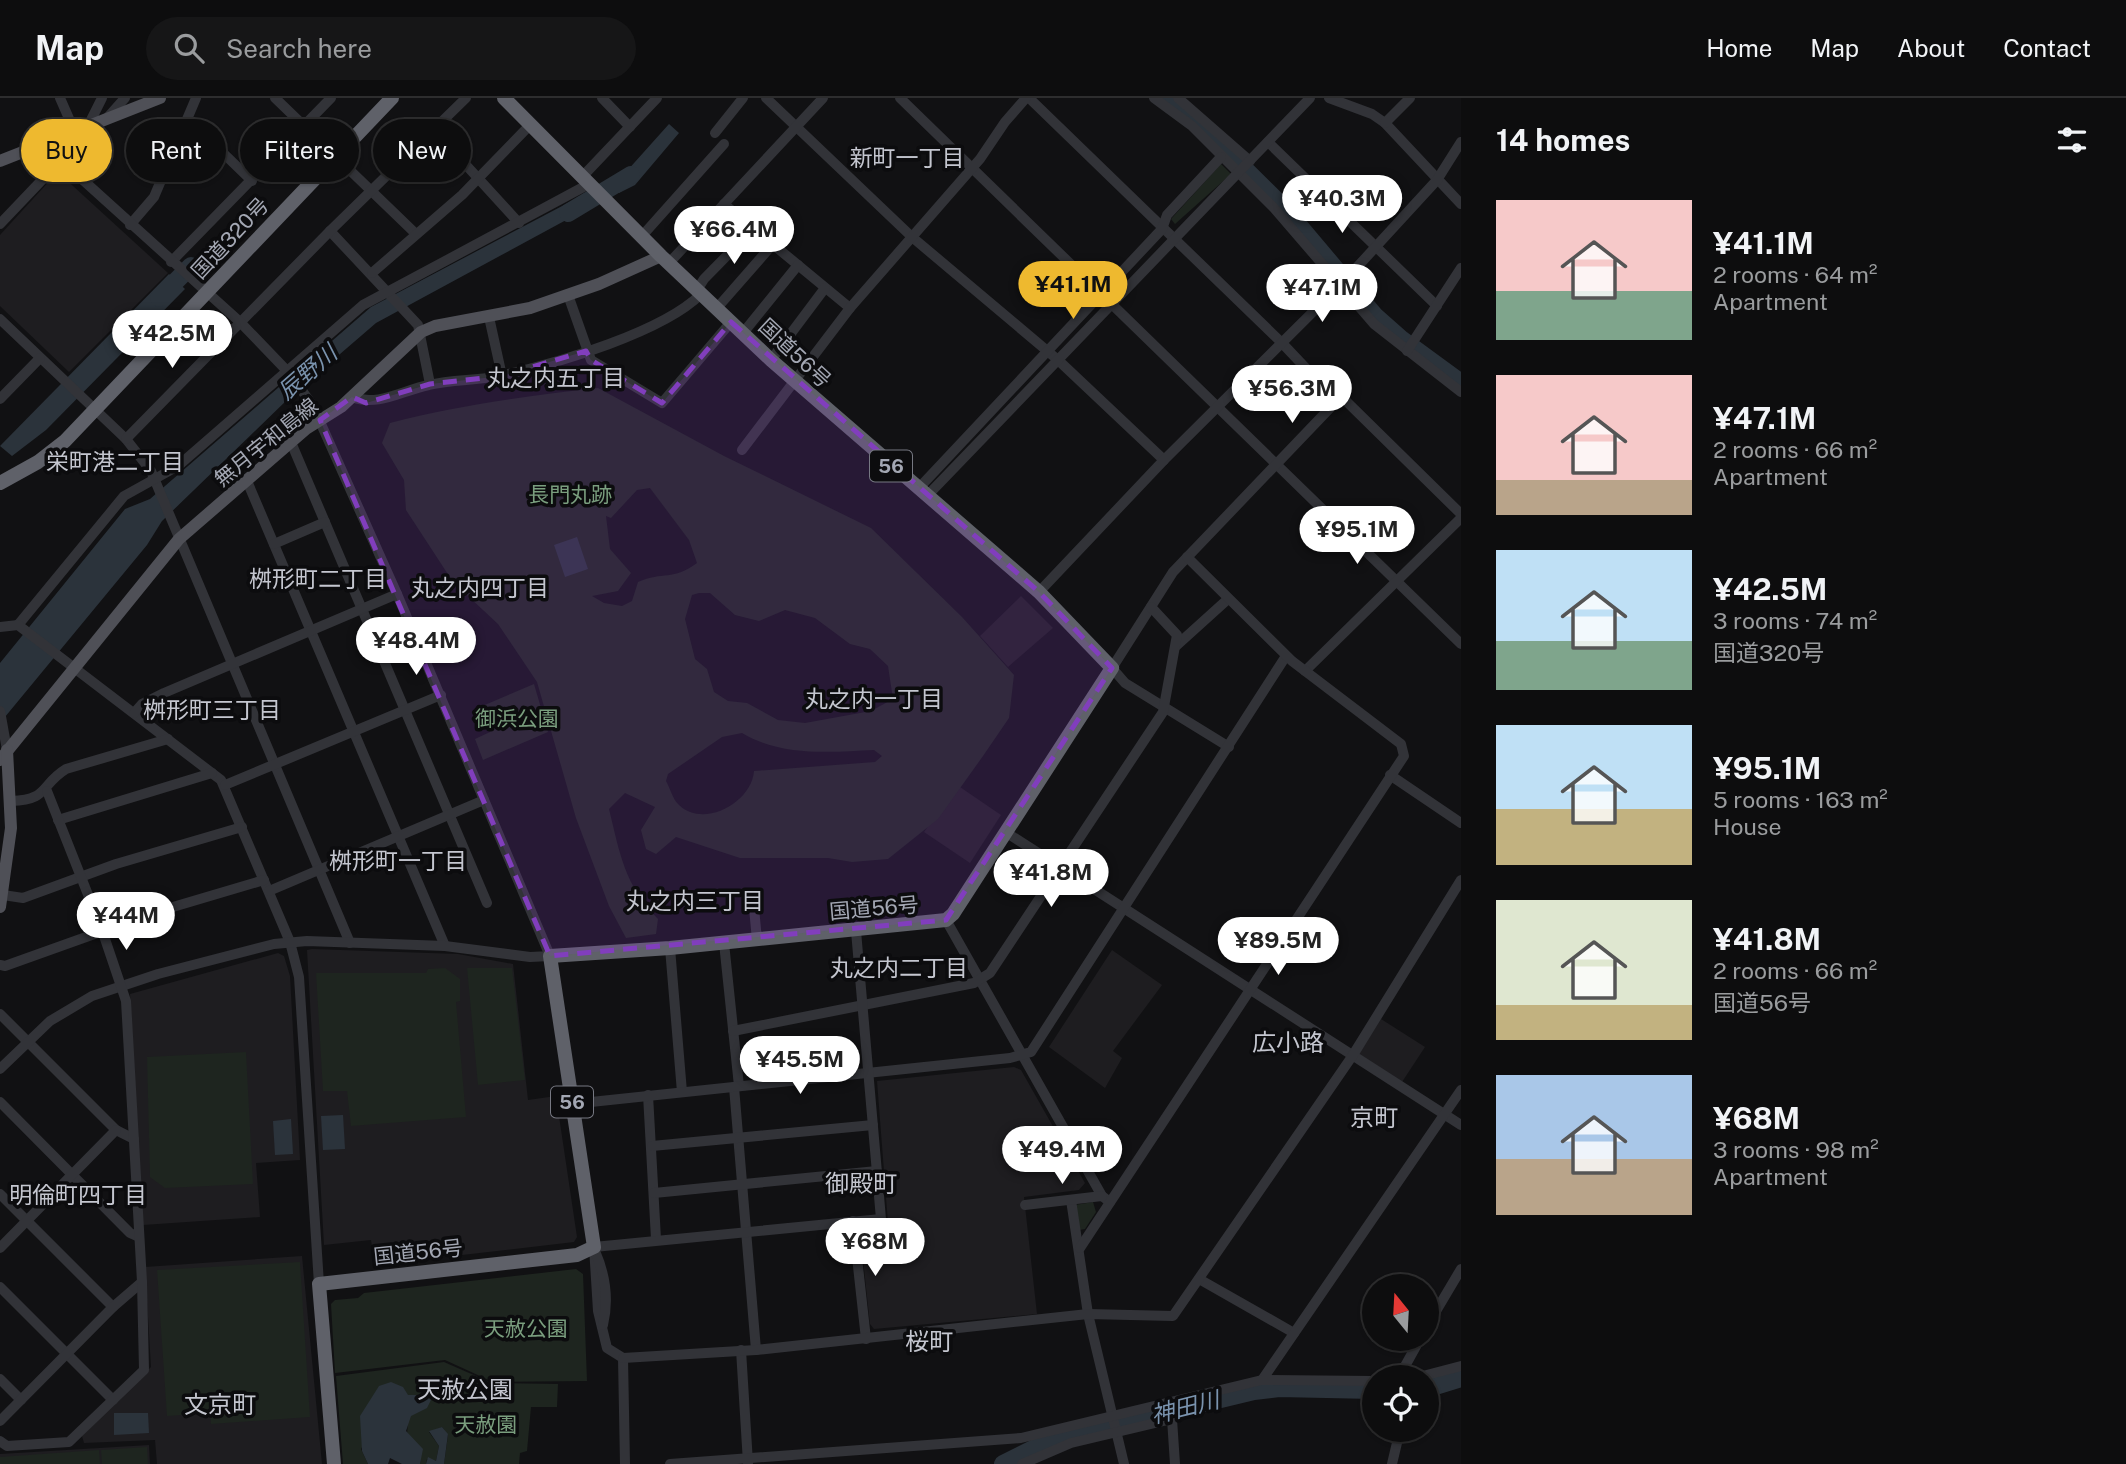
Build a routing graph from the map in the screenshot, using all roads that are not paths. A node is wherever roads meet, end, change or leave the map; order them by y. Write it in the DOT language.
graph roads {
  1 [pos="60,98"];
  2 [pos="102,98"];
  3 [pos="125,98"];
  4 [pos="160,98"];
  5 [pos="197,98"];
  6 [pos="275,98"];
  7 [pos="331,98"];
  8 [pos="392,98"];
  9 [pos="467,98"];
  10 [pos="504,98"];
  11 [pos="602,98"];
  12 [pos="657,98"];
  13 [pos="743,98"];
  14 [pos="766,98"];
  15 [pos="824,98"];
  16 [pos="900,98"];
  17 [pos="1027,98"];
  18 [pos="1154,98"];
  19 [pos="1178,98"];
  20 [pos="1310,98"];
  21 [pos="1329,98"];
  22 [pos="1410,98"];
  23 [pos="107,117"];
  24 [pos="69,119"];
  25 [pos="92,119"];
  26 [pos="102,119"];
  27 [pos="188,119"];
  28 [pos="297,119"];
  29 [pos="314,119"];
  30 [pos="445,119"];
  31 [pos="1385,123"];
  32 [pos="530,125"];
  33 [pos="630,127"];
  34 [pos="798,127"];
  35 [pos="359,132"];
  36 [pos="715,133"];
  37 [pos="1268,142"];
  38 [pos="1461,142"];
  39 [pos="724,144"];
  40 [pos="21,152"];
  41 [pos="1229,155"];
  42 [pos="226,156"];
  43 [pos="0,160"];
  44 [pos="1244,167"];
  45 [pos="972,168"];
  46 [pos="240,169"];
  47 [pos="471,169"];
  48 [pos="359,178"];
  49 [pos="479,178"];
  50 [pos="1437,180"];
  51 [pos="40,182"];
  52 [pos="84,182"];
  53 [pos="161,182"];
  54 [pos="251,182"];
  55 [pos="312,182"];
  56 [pos="381,182"];
  57 [pos="588,184"];
  58 [pos="372,191"];
  59 [pos="724,204"];
  60 [pos="1461,204"];
  61 [pos="519,223"];
  62 [pos="0,224"];
  63 [pos="130,225"];
  64 [pos="753,229"];
  65 [pos="1162,229"];
  66 [pos="330,230"];
  67 [pos="416,234"];
  68 [pos="642,236"];
  69 [pos="912,237"];
  70 [pos="1174,238"];
  71 [pos="773,244"];
  72 [pos="1375,246"];
  73 [pos="665,260"];
  74 [pos="174,264"];
  75 [pos="798,265"];
  76 [pos="1461,268"];
  77 [pos="373,273"];
  78 [pos="1343,282"];
  79 [pos="825,288"];
  80 [pos="391,292"];
  81 [pos="699,292"];
  82 [pos="1102,293"];
  83 [pos="206,294"];
  84 [pos="568,295"];
  85 [pos="1111,302"];
  86 [pos="1437,306"];
  87 [pos="717,308"];
  88 [pos="850,308"];
  89 [pos="489,317"];
  90 [pos="0,318"];
  91 [pos="240,322"];
  92 [pos="731,322"];
  93 [pos="421,332"];
  94 [pos="743,333"];
  95 [pos="1282,342"];
  96 [pos="1411,346"];
  97 [pos="586,351"];
  98 [pos="1048,352"];
  99 [pos="40,358"];
  100 [pos="771,360"];
  101 [pos="1058,360"];
  102 [pos="289,372"];
  103 [pos="502,376"];
  104 [pos="796,382"];
  105 [pos="430,384"];
  106 [pos="1461,391"];
  107 [pos="352,397"];
  108 [pos="1334,398"];
  109 [pos="0,399"];
  110 [pos="1217,408"];
  111 [pos="94,410"];
  112 [pos="320,420"];
  113 [pos="126,439"];
  114 [pos="289,444"];
  115 [pos="742,450"];
  116 [pos="1164,460"];
  117 [pos="1275,463"];
  118 [pos="247,481"];
  119 [pos="0,483"];
  120 [pos="157,485"];
  121 [pos="922,493"];
  122 [pos="1461,516"];
  123 [pos="325,522"];
  124 [pos="178,538"];
  125 [pos="274,544"];
  126 [pos="1187,557"];
  127 [pos="1396,583"];
  128 [pos="1039,592"];
  129 [pos="397,594"];
  130 [pos="1228,599"];
  131 [pos="1151,607"];
  132 [pos="362,609"];
  133 [pos="0,627"];
  134 [pos="21,627"];
  135 [pos="311,631"];
  136 [pos="1461,644"];
  137 [pos="1175,646"];
  138 [pos="1286,656"];
  139 [pos="233,664"];
  140 [pos="73,668"];
  141 [pos="1112,668"];
  142 [pos="1305,671"];
  143 [pos="441,695"];
  144 [pos="1165,706"];
  145 [pos="405,710"];
  146 [pos="134,713"];
  147 [pos="1,716"];
  148 [pos="354,732"];
  149 [pos="167,739"];
  150 [pos="1229,747"];
  151 [pos="4,755"];
  152 [pos="275,765"];
  153 [pos="212,773"];
  154 [pos="1390,775"];
  155 [pos="225,785"];
  156 [pos="47,791"];
  157 [pos="485,800"];
  158 [pos="10,801"];
  159 [pos="450,814"];
  160 [pos="58,820"];
  161 [pos="1460,820"];
  162 [pos="242,827"];
  163 [pos="1007,834"];
  164 [pos="398,836"];
  165 [pos="1060,867"];
  166 [pos="319,870"];
  167 [pos="80,876"];
  168 [pos="264,880"];
  169 [pos="1461,880"];
  170 [pos="269,891"];
  171 [pos="2,901"];
  172 [pos="487,903"];
  173 [pos="754,908"];
  174 [pos="1125,910"];
  175 [pos="946,920"];
  176 [pos="102,930"];
  177 [pos="856,931"];
  178 [pos="757,940"];
  179 [pos="290,942"];
  180 [pos="350,943"];
  181 [pos="724,943"];
  182 [pos="445,946"];
  183 [pos="670,948"];
  184 [pos="550,956"];
  185 [pos="0,965"];
  186 [pos="980,980"];
  187 [pos="122,986"];
  188 [pos="1251,991"];
  189 [pos="862,1004"];
  190 [pos="0,1014"];
  191 [pos="733,1031"];
  192 [pos="27,1041"];
  193 [pos="1353,1055"];
  194 [pos="1023,1057"];
  195 [pos="0,1069"];
  196 [pos="868,1074"];
  197 [pos="737,1086"];
  198 [pos="1461,1090"];
  199 [pos="682,1092"];
  200 [pos="648,1095"];
  201 [pos="0,1102"];
  202 [pos="572,1104"];
  203 [pos="1445,1115"];
  204 [pos="873,1125"];
  205 [pos="1461,1125"];
  206 [pos="116,1130"];
  207 [pos="740,1136"];
  208 [pos="134,1139"];
  209 [pos="652,1146"];
  210 [pos="877,1171"];
  211 [pos="72,1175"];
  212 [pos="743,1183"];
  213 [pos="654,1192"];
  214 [pos="0,1194"];
  215 [pos="1106,1199"];
  216 [pos="1071,1200"];
  217 [pos="1025,1205"];
  218 [pos="26,1220"];
  219 [pos="853,1221"];
  220 [pos="747,1232"];
  221 [pos="139,1237"];
  222 [pos="656,1239"];
  223 [pos="594,1247"];
  224 [pos="0,1248"];
  225 [pos="1080,1248"];
  226 [pos="1461,1269"];
  227 [pos="1199,1279"];
  228 [pos="142,1282"];
  229 [pos="319,1284"];
  230 [pos="0,1287"];
  231 [pos="1439,1306"];
  232 [pos="113,1307"];
  233 [pos="1088,1314"];
  234 [pos="1294,1333"];
  235 [pos="866,1339"];
  236 [pos="741,1350"];
  237 [pos="756,1350"];
  238 [pos="67,1353"];
  239 [pos="623,1358"];
  240 [pos="1461,1366"];
  241 [pos="1439,1372"];
  242 [pos="0,1379"];
  243 [pos="1262,1380"];
  244 [pos="1362,1381"];
  245 [pos="113,1399"];
  246 [pos="21,1400"];
  247 [pos="0,1421"];
  248 [pos="1113,1423"];
  249 [pos="0,1441"];
  250 [pos="1397,1442"];
  251 [pos="748,1461"];
  252 [pos="334,1464"];
  253 [pos="625,1464"];
  254 [pos="670,1464"];
  255 [pos="1022,1464"];
  256 [pos="1124,1464"];
  257 [pos="1175,1464"];
  258 [pos="1392,1464"];
  1 -- 24 [label="street"];
  2 -- 25 [label="street"];
  3 -- 23 [label="street"];
  4 -- 23 [label="main road"];
  5 -- 27 [label="street"];
  6 -- 28 [label="street"];
  7 -- 29 [label="street"];
  8 -- 35 [label="highway, 国道320号"];
  9 -- 30 [label="street"];
  10 -- 32 [label="highway, 国道56号 / 56"];
  11 -- 33 [label="street"];
  12 -- 33 [label="street"];
  13 -- 36 [label="street"];
  14 -- 34 [label="street"];
  15 -- 34 [label="street"];
  16 -- 45 [label="street"];
  17 -- 45 [label="street"];
  17 -- 65 [label="street"];
  18 -- 41 [label="street"];
  19 -- 41 [label="street"];
  20 -- 37 [label="street"];
  21 -- 31 [label="street"];
  22 -- 31 [label="street"];
  23 -- 26 [label="main road"];
  31 -- 50 [label="street"];
  32 -- 49 [label="street"];
  32 -- 57 [label="highway, 国道56号 / 56"];
  33 -- 57 [label="street"];
  34 -- 59 [label="street"];
  34 -- 69 [label="street"];
  37 -- 44 [label="street"];
  37 -- 72 [label="street"];
  38 -- 50 [label="street"];
  39 -- 68 [label="street"];
  40 -- 43 [label="main road"];
  41 -- 44 [label="street"];
  41 -- 44 [label="street"];
  41 -- 65 [label="street"];
  42 -- 46 [label="street"];
  44 -- 70 [label="street"];
  44 -- 78 [label="street"];
  45 -- 69 [label="street"];
  45 -- 82 [label="street"];
  47 -- 49 [label="street"];
  48 -- 58 [label="street"];
  49 -- 61 [label="street"];
  49 -- 67 [label="street"];
  50 -- 60 [label="street"];
  50 -- 72 [label="street"];
  51 -- 62 [label="street"];
  52 -- 63 [label="street"];
  53 -- 63 [label="street"];
  54 -- 74 [label="street"];
  55 -- 83 [label="highway, 国道320号"];
  56 -- 58 [label="street"];
  57 -- 61 [label="street"];
  57 -- 68 [label="highway, 国道56号 / 56"];
  58 -- 66 [label="street"];
  58 -- 67 [label="street"];
  59 -- 64 [label="street"];
  59 -- 73 [label="street"];
  61 -- 80 [label="street"];
  63 -- 74 [label="street"];
  64 -- 71 [label="street"];
  64 -- 81 [label="street"];
  65 -- 70 [label="street"];
  65 -- 82 [label="street"];
  66 -- 77 [label="street"];
  66 -- 91 [label="street"];
  67 -- 77 [label="street"];
  68 -- 73 [label="highway, 国道56号 / 56"];
  69 -- 88 [label="street"];
  69 -- 98 [label="street"];
  70 -- 85 [label="street"];
  70 -- 95 [label="street"];
  71 -- 75 [label="street"];
  71 -- 87 [label="street"];
  72 -- 78 [label="street"];
  72 -- 86 [label="street"];
  73 -- 81 [label="highway, 国道56号 / 56"];
  73 -- 84 [label="main road, 無月宇和島線"];
  74 -- 83 [label="street"];
  75 -- 79 [label="street"];
  75 -- 94 [label="street"];
  76 -- 86 [label="street"];
  77 -- 80 [label="street"];
  78 -- 95 [label="street"];
  78 -- 96 [label="street"];
  79 -- 88 [label="street"];
  79 -- 100 [label="street"];
  80 -- 93 [label="street"];
  80 -- 102 [label="street"];
  81 -- 87 [label="highway, 国道56号 / 56"];
  81 -- 97 [label="street"];
  82 -- 85 [label="street"];
  82 -- 98 [label="street"];
  83 -- 91 [label="street"];
  83 -- 111 [label="highway, 国道320号"];
  84 -- 89 [label="main road, 無月宇和島線"];
  84 -- 97 [label="street"];
  85 -- 101 [label="street"];
  85 -- 110 [label="street"];
  86 -- 96 [label="street"];
  87 -- 92 [label="highway, 国道56号 / 56"];
  88 -- 104 [label="street"];
  89 -- 93 [label="main road, 無月宇和島線"];
  89 -- 103 [label="street"];
  90 -- 99 [label="street"];
  91 -- 102 [label="street"];
  91 -- 113 [label="street"];
  92 -- 94 [label="highway, 国道56号 / 56"];
  92 -- 97 [label="street"];
  93 -- 105 [label="street"];
  93 -- 107 [label="main road, 無月宇和島線"];
  94 -- 100 [label="highway, 国道56号 / 56"];
  95 -- 108 [label="street"];
  95 -- 110 [label="street"];
  96 -- 106 [label="street"];
  97 -- 103 [label="street"];
  98 -- 101 [label="street"];
  98 -- 121 [label="street"];
  99 -- 109 [label="street"];
  99 -- 111 [label="street"];
  100 -- 104 [label="highway, 国道56号 / 56"];
  101 -- 116 [label="street"];
  101 -- 121 [label="street"];
  102 -- 112 [label="street"];
  102 -- 120 [label="street"];
  103 -- 105 [label="street"];
  104 -- 115 [label="street"];
  104 -- 121 [label="highway, 国道56号 / 56"];
  105 -- 107 [label="street"];
  107 -- 112 [label="main road, 無月宇和島線"];
  108 -- 117 [label="street"];
  108 -- 122 [label="street"];
  110 -- 116 [label="street"];
  110 -- 117 [label="street"];
  111 -- 113 [label="street"];
  111 -- 119 [label="highway, 国道320号"];
  112 -- 114 [label="main road, 無月宇和島線"];
  112 -- 129 [label="street"];
  113 -- 120 [label="street"];
  114 -- 118 [label="main road, 無月宇和島線"];
  114 -- 123 [label="street"];
  116 -- 128 [label="street"];
  117 -- 126 [label="street"];
  117 -- 127 [label="street"];
  118 -- 124 [label="main road, 無月宇和島線"];
  118 -- 125 [label="street"];
  120 -- 124 [label="street"];
  120 -- 134 [label="street"];
  121 -- 128 [label="highway, 国道56号 / 56"];
  122 -- 127 [label="street"];
  123 -- 125 [label="street"];
  123 -- 132 [label="street"];
  124 -- 139 [label="street"];
  124 -- 140 [label="main road, 無月宇和島線"];
  125 -- 135 [label="street"];
  126 -- 130 [label="street"];
  126 -- 131 [label="street"];
  127 -- 136 [label="street"];
  127 -- 142 [label="street"];
  128 -- 141 [label="highway, 国道56号 / 56"];
  129 -- 132 [label="street"];
  129 -- 143 [label="street"];
  130 -- 137 [label="street"];
  130 -- 138 [label="street"];
  131 -- 137 [label="street"];
  131 -- 141 [label="street"];
  132 -- 135 [label="street"];
  132 -- 145 [label="street"];
  133 -- 134 [label="street"];
  134 -- 140 [label="street"];
  135 -- 139 [label="street"];
  135 -- 148 [label="street"];
  137 -- 144 [label="street"];
  138 -- 142 [label="street"];
  138 -- 150 [label="street"];
  139 -- 146 [label="street"];
  139 -- 152 [label="street"];
  140 -- 146 [label="street"];
  140 -- 151 [label="main road, 無月宇和島線"];
  141 -- 144 [label="street"];
  141 -- 163 [label="highway, 国道56号"];
  142 -- 154 [label="street"];
  143 -- 145 [label="street"];
  143 -- 157 [label="street"];
  144 -- 150 [label="street"];
  144 -- 165 [label="street"];
  145 -- 148 [label="street"];
  145 -- 159 [label="street"];
  146 -- 149 [label="street"];
  147 -- 151 [label="street"];
  148 -- 152 [label="street"];
  148 -- 164 [label="street"];
  149 -- 153 [label="street"];
  149 -- 156 [label="street"];
  150 -- 174 [label="street"];
  151 -- 158 [label="main road"];
  152 -- 155 [label="street"];
  152 -- 166 [label="street"];
  153 -- 155 [label="street"];
  153 -- 160 [label="street"];
  154 -- 161 [label="street"];
  154 -- 188 [label="street"];
  155 -- 162 [label="street"];
  156 -- 158 [label="street"];
  156 -- 160 [label="street"];
  157 -- 159 [label="street"];
  157 -- 184 [label="street"];
  158 -- 171 [label="main road"];
  159 -- 164 [label="street"];
  159 -- 172 [label="street"];
  160 -- 167 [label="street"];
  162 -- 167 [label="street"];
  162 -- 168 [label="street"];
  163 -- 165 [label="street"];
  163 -- 175 [label="highway, 国道56号"];
  164 -- 166 [label="street"];
  164 -- 182 [label="street"];
  165 -- 174 [label="street"];
  165 -- 186 [label="street"];
  166 -- 170 [label="street"];
  166 -- 180 [label="street"];
  167 -- 171 [label="street"];
  167 -- 176 [label="street"];
  168 -- 170 [label="street"];
  168 -- 176 [label="street"];
  169 -- 193 [label="street"];
  170 -- 179 [label="street"];
  173 -- 178 [label="street"];
  174 -- 188 [label="street"];
  174 -- 194 [label="street"];
  175 -- 177 [label="highway, 国道56号"];
  175 -- 186 [label="street"];
  176 -- 185 [label="street"];
  176 -- 187 [label="street"];
  177 -- 178 [label="highway, 国道56号"];
  177 -- 189 [label="street"];
  178 -- 181 [label="highway, 国道56号"];
  179 -- 180 [label="street"];
  179 -- 187 [label="street"];
  179 -- 229 [label="street"];
  180 -- 182 [label="street"];
  181 -- 183 [label="highway, 国道56号"];
  181 -- 191 [label="street"];
  182 -- 184 [label="street"];
  183 -- 184 [label="highway, 国道56号"];
  183 -- 199 [label="street"];
  184 -- 202 [label="highway, 56"];
  186 -- 189 [label="street"];
  186 -- 194 [label="street"];
  187 -- 192 [label="street"];
  187 -- 208 [label="street"];
  188 -- 193 [label="street"];
  188 -- 215 [label="street"];
  189 -- 191 [label="street"];
  189 -- 196 [label="street"];
  190 -- 192 [label="street"];
  191 -- 197 [label="street"];
  192 -- 195 [label="street"];
  192 -- 206 [label="street"];
  193 -- 203 [label="street"];
  193 -- 227 [label="street"];
  194 -- 196 [label="street"];
  194 -- 215 [label="street"];
  196 -- 197 [label="street"];
  196 -- 204 [label="street"];
  197 -- 199 [label="street"];
  197 -- 207 [label="street"];
  198 -- 203 [label="street"];
  199 -- 200 [label="street"];
  200 -- 202 [label="street"];
  200 -- 209 [label="street"];
  201 -- 211 [label="street"];
  202 -- 223 [label="highway, 56"];
  203 -- 205 [label="street"];
  203 -- 234 [label="street"];
  204 -- 207 [label="street"];
  204 -- 210 [label="street"];
  206 -- 208 [label="street"];
  206 -- 211 [label="street"];
  207 -- 209 [label="street"];
  207 -- 212 [label="street"];
  208 -- 221 [label="street"];
  209 -- 213 [label="street"];
  210 -- 212 [label="street"];
  210 -- 219 [label="street"];
  211 -- 218 [label="street"];
  211 -- 221 [label="street"];
  212 -- 213 [label="street"];
  212 -- 220 [label="street"];
  213 -- 222 [label="street"];
  214 -- 218 [label="street"];
  215 -- 216 [label="street"];
  215 -- 225 [label="street"];
  216 -- 217 [label="street"];
  216 -- 225 [label="street"];
  218 -- 224 [label="street"];
  218 -- 232 [label="street"];
  219 -- 220 [label="street"];
  219 -- 235 [label="street"];
  220 -- 222 [label="street"];
  220 -- 237 [label="street"];
  221 -- 228 [label="street"];
  222 -- 223 [label="street"];
  223 -- 229 [label="highway, 国道56号"];
  223 -- 239 [label="street"];
  225 -- 233 [label="street"];
  226 -- 231 [label="street"];
  227 -- 233 [label="street"];
  227 -- 234 [label="street"];
  228 -- 232 [label="street"];
  228 -- 245 [label="street"];
  229 -- 252 [label="highway"];
  230 -- 238 [label="street"];
  232 -- 238 [label="street"];
  233 -- 235 [label="street"];
  233 -- 248 [label="street"];
  234 -- 243 [label="street"];
  235 -- 237 [label="street"];
  236 -- 237 [label="street"];
  236 -- 239 [label="street"];
  236 -- 251 [label="street"];
  238 -- 245 [label="street"];
  238 -- 246 [label="street"];
  239 -- 253 [label="street"];
  240 -- 241 [label="street"];
  242 -- 246 [label="street"];
  243 -- 244 [label="street"];
  243 -- 248 [label="street"];
  245 -- 249 [label="street"];
  246 -- 247 [label="street"];
  248 -- 251 [label="street"];
  248 -- 255 [label="street"];
  248 -- 256 [label="street"];
  248 -- 257 [label="street"];
  250 -- 258 [label="street"];
  251 -- 254 [label="street"];
}
